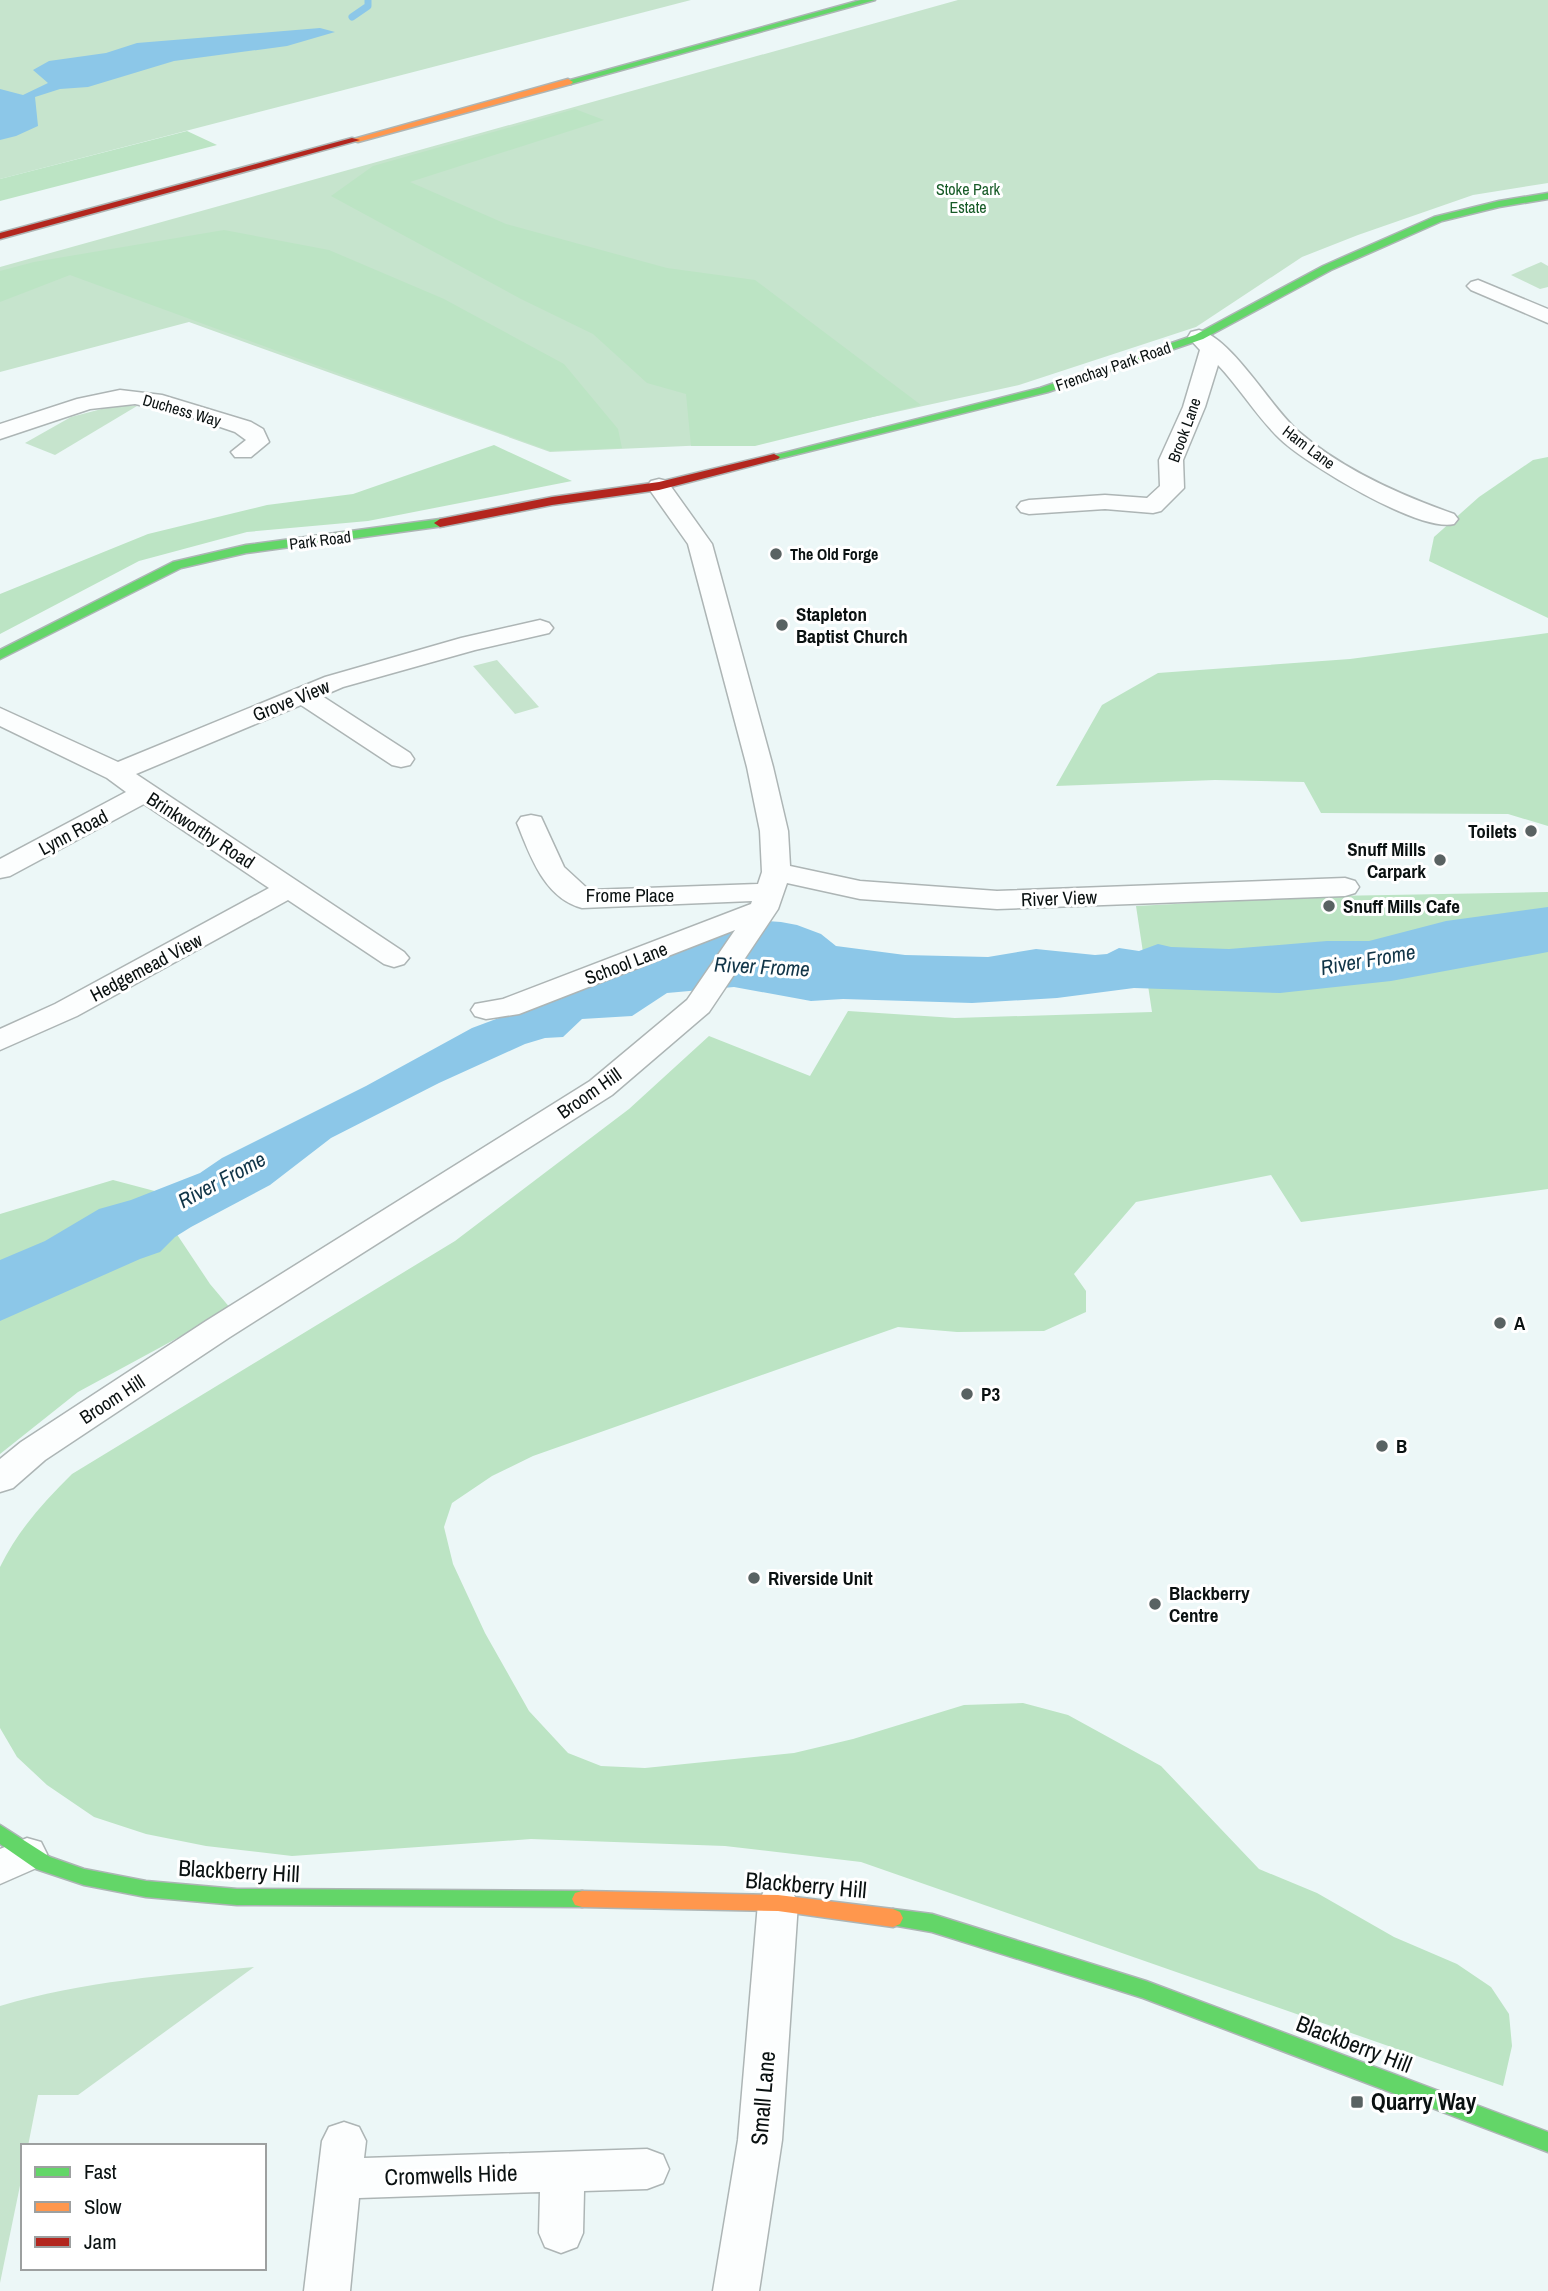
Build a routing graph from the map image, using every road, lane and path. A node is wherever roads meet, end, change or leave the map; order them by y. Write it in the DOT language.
graph roads {
  1 [pos="871,0"];
  2 [pos="1548,196"];
  3 [pos="0,236"];
  4 [pos="1478,286"];
  5 [pos="1548,317"];
  6 [pos="1205,343"];
  7 [pos="0,432"];
  8 [pos="243,452"];
  9 [pos="659,486"];
  10 [pos="1029,507"];
  11 [pos="1446,519"];
  12 [pos="540,628"];
  13 [pos="0,655"];
  14 [pos="303,695"];
  15 [pos="0,716"];
  16 [pos="401,759"];
  17 [pos="117,772"];
  18 [pos="145,793"];
  19 [pos="531,823"];
  20 [pos="0,870"];
  21 [pos="1345,887"];
  22 [pos="289,888"];
  23 [pos="767,899"];
  24 [pos="394,958"];
  25 [pos="486,1010"];
  26 [pos="0,1041"];
  27 [pos="0,1479"];
  28 [pos="9,1851"];
  29 [pos="778,1903"];
  30 [pos="1548,2142"];
  31 [pos="647,2169"];
  32 [pos="562,2172"];
  33 [pos="561,2233"];
  34 [pos="327,2291"];
  35 [pos="736,2291"];
  1 -- 3 [label="main road"];
  2 -- 6 [label="main road, Frenchay Park Road"];
  4 -- 5 [label="street"];
  6 -- 9 [label="main road, Frenchay Park Road"];
  6 -- 10 [label="street, Brook Lane"];
  6 -- 11 [label="street, Ham Lane"];
  7 -- 8 [label="street, Duchess Way"];
  9 -- 13 [label="main road, Park Road"];
  9 -- 23 [label="street"];
  12 -- 14 [label="street, Grove View"];
  14 -- 16 [label="street"];
  14 -- 17 [label="street, Grove View"];
  15 -- 17 [label="street, Brinkworthy Road"];
  17 -- 18 [label="street, Brinkworthy Road"];
  18 -- 20 [label="street, Lynn Road"];
  18 -- 22 [label="street, Brinkworthy Road"];
  19 -- 23 [label="street, Frome Place"];
  21 -- 23 [label="street, River View"];
  22 -- 24 [label="street, Brinkworthy Road"];
  22 -- 26 [label="street, Hedgemead View"];
  23 -- 25 [label="street, School Lane"];
  23 -- 27 [label="street, Broom Hill"];
  28 -- 29 [label="main road, Blackberry Hill"];
  29 -- 30 [label="main road, Blackberry Hill"];
  29 -- 35 [label="street, Small Lane"];
  31 -- 32 [label="street, Cromwells Hide"];
  32 -- 33 [label="street"];
  32 -- 34 [label="street, Cromwells Hide"];
}
